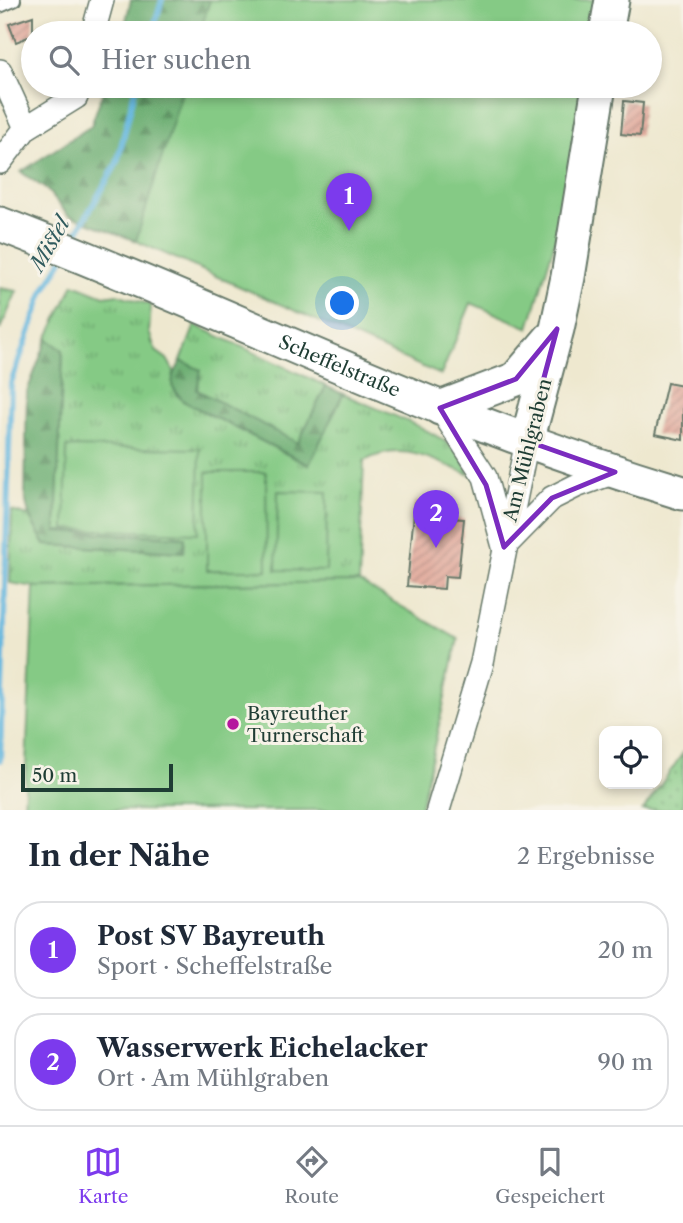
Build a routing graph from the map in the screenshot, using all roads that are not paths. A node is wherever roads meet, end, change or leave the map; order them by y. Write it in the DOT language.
graph roads {
  1 [pos="14,0"];
  2 [pos="102,0"];
  3 [pos="611,0"];
  4 [pos="0,6"];
  5 [pos="96,21"];
  6 [pos="608,21"];
  7 [pos="0,71"];
  8 [pos="74,98"];
  9 [pos="596,98"];
  10 [pos="26,128"];
  11 [pos="0,162"];
  12 [pos="8,227"];
  13 [pos="557,328"];
  14 [pos="440,408"];
  15 [pos="527,441"];
  16 [pos="615,472"];
  17 [pos="683,493"];
  18 [pos="504,547"];
  19 [pos="438,810"];
  1 -- 4 [label="lane"];
  2 -- 5 [label="street"];
  3 -- 6 [label="main road"];
  7 -- 10 [label="street"];
  8 -- 10 [label="street"];
  9 -- 13 [label="main road, Am Mühlgraben"];
  10 -- 11 [label="street"];
  12 -- 14 [label="main road, Scheffelstraße"];
  13 -- 14 [label="main road"];
  13 -- 15 [label="main road, Am Mühlgraben"];
  14 -- 15 [label="main road, Scheffelstraße"];
  14 -- 18 [label="street"];
  15 -- 16 [label="main road, Scheffelstraße"];
  15 -- 18 [label="street, Am Mühlgraben"];
  16 -- 17 [label="main road, Scheffelstraße"];
  16 -- 18 [label="street"];
  18 -- 19 [label="street, Am Mühlgraben"];
}
